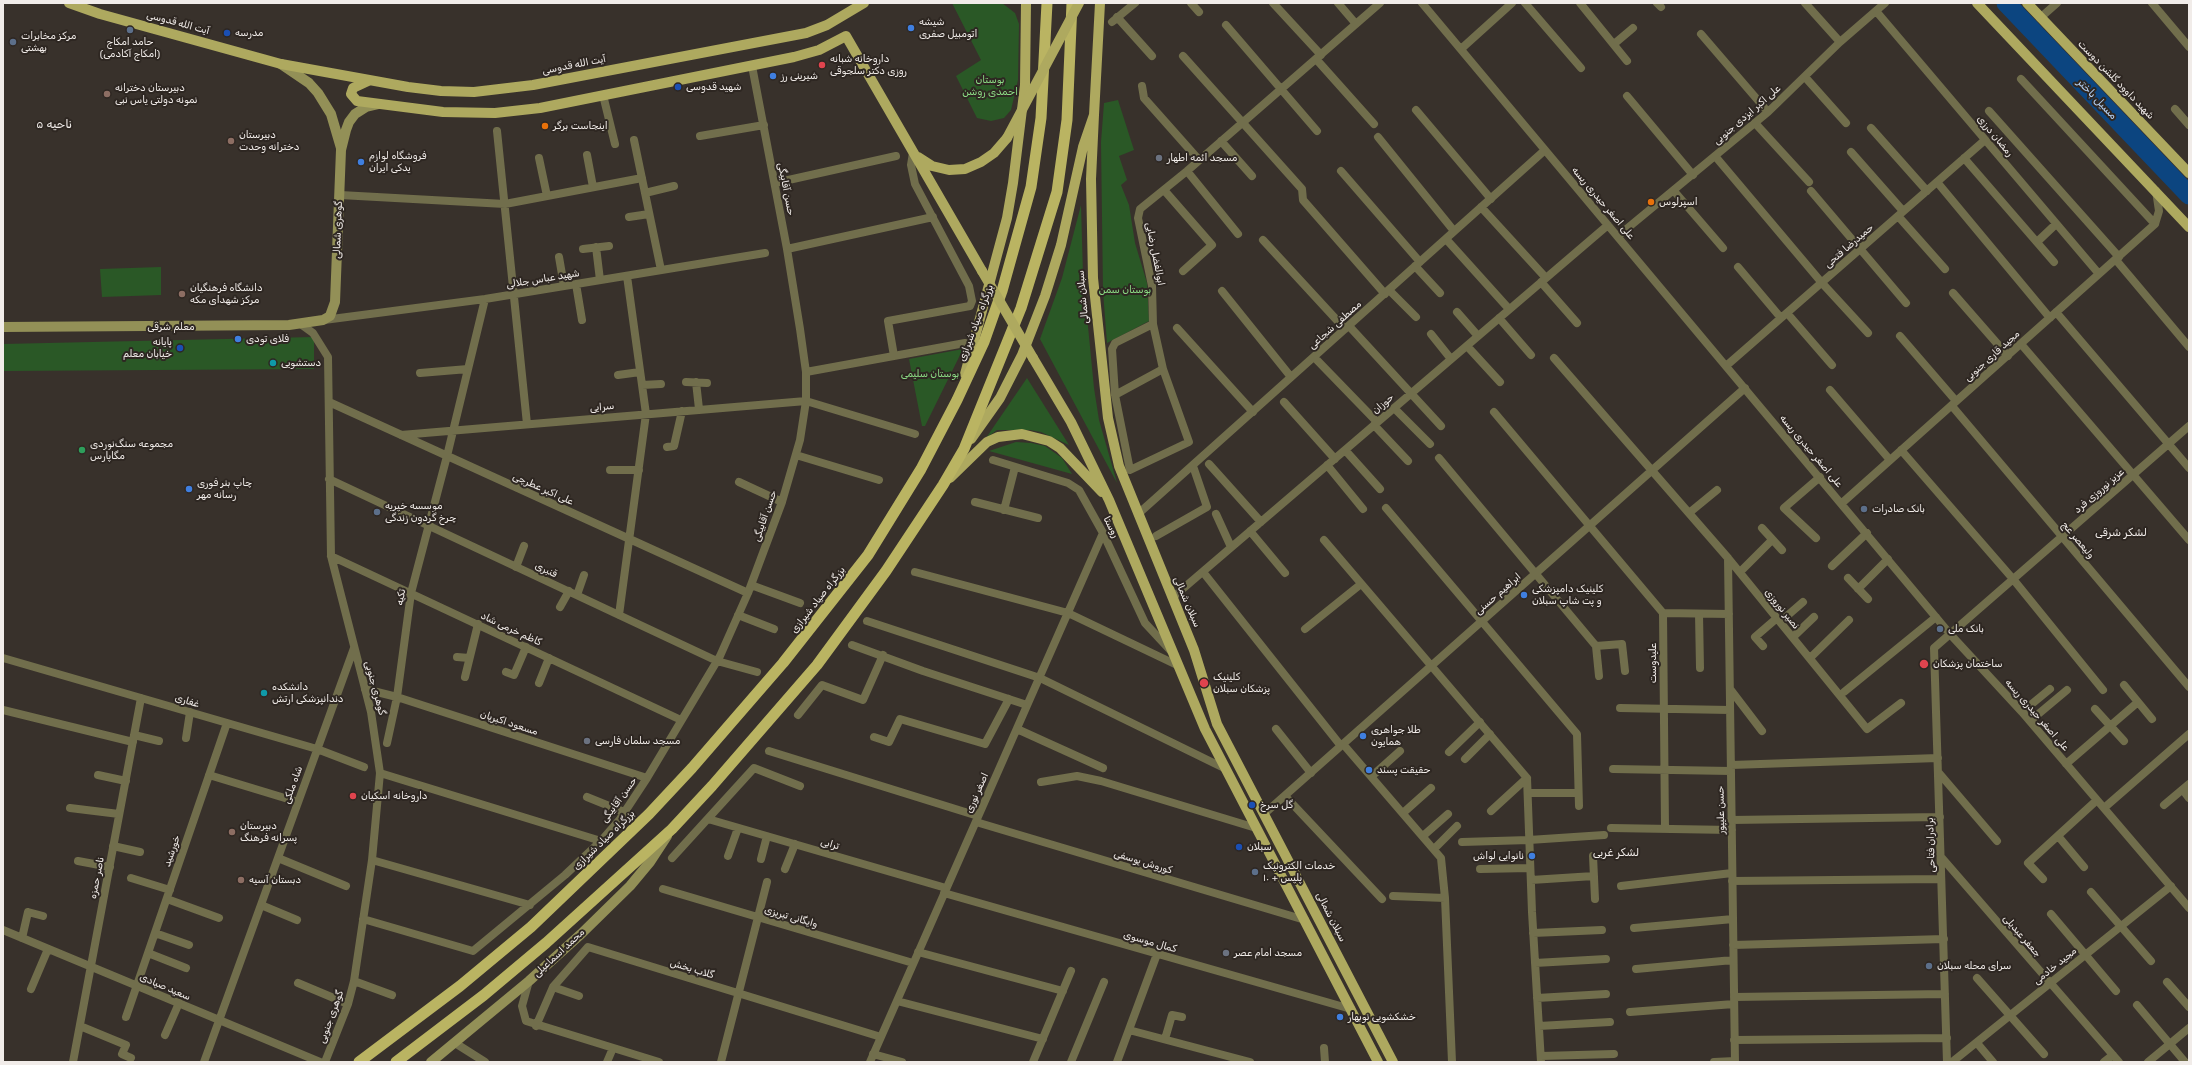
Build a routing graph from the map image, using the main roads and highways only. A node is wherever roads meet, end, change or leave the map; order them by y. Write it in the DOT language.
graph roads {
  1 [pos="69,3"];
  2 [pos="864,3"];
  3 [pos="1026,3"];
  4 [pos="1047,3"];
  5 [pos="1072,3"];
  6 [pos="1079,3"];
  7 [pos="1100,3"];
  8 [pos="1977,3"];
  9 [pos="2026,3"];
  10 [pos="281,64"];
  11 [pos="368,81"];
  12 [pos="384,104"];
  13 [pos="1094,115"];
  14 [pos="341,150"];
  15 [pos="913,153"];
  16 [pos="2189,173"];
  17 [pos="2189,227"];
  18 [pos="334,310"];
  19 [pos="3,327"];
  20 [pos="957,400"];
  21 [pos="964,449"];
  22 [pos="943,485"];
  23 [pos="1110,500"];
  24 [pos="1264,814"];
  25 [pos="1254,823"];
  26 [pos="672,829"];
  27 [pos="359,1062"];
  28 [pos="396,1062"];
  29 [pos="431,1062"];
  30 [pos="1378,1062"];
  31 [pos="1393,1062"];
  1 -- 10 [label="main road, آیت الله قدوسی"];
  2 -- 11 [label="main road, آیت الله قدوسی"];
  3 -- 20 [label="main road"];
  4 -- 20 [label="highway, بزرگراه صیاد شیرازی"];
  5 -- 21 [label="highway"];
  6 -- 15 [label="main road, bridge"];
  7 -- 13 [label="main road, سبلان شمالی"];
  8 -- 17 [label="main road"];
  9 -- 16 [label="main road, شهید داوود گلشن دوست"];
  10 -- 11 [label="main road, آیت الله قدوسی"];
  10 -- 14 [label="main road, آیت الله قدوسی"];
  11 -- 12 [label="main road"];
  12 -- 14 [label="main road"];
  12 -- 15 [label="main road"];
  13 -- 21 [label="main road"];
  13 -- 24 [label="main road, سبلان شمالی"];
  14 -- 18 [label="main road, گوهری شمالی"];
  15 -- 23 [label="main road, bridge"];
  18 -- 19 [label="main road, معلم شرقی"];
  20 -- 27 [label="highway, بزرگراه صیاد شیرازی"];
  21 -- 22 [label="highway"];
  22 -- 23 [label="main road"];
  22 -- 26 [label="highway"];
  23 -- 25 [label="main road"];
  24 -- 25 [label="main road"];
  24 -- 31 [label="main road, سبلان شمالی"];
  25 -- 30 [label="main road"];
  26 -- 28 [label="highway"];
  26 -- 29 [label="main road, محمد اسماعیلی"];
}
